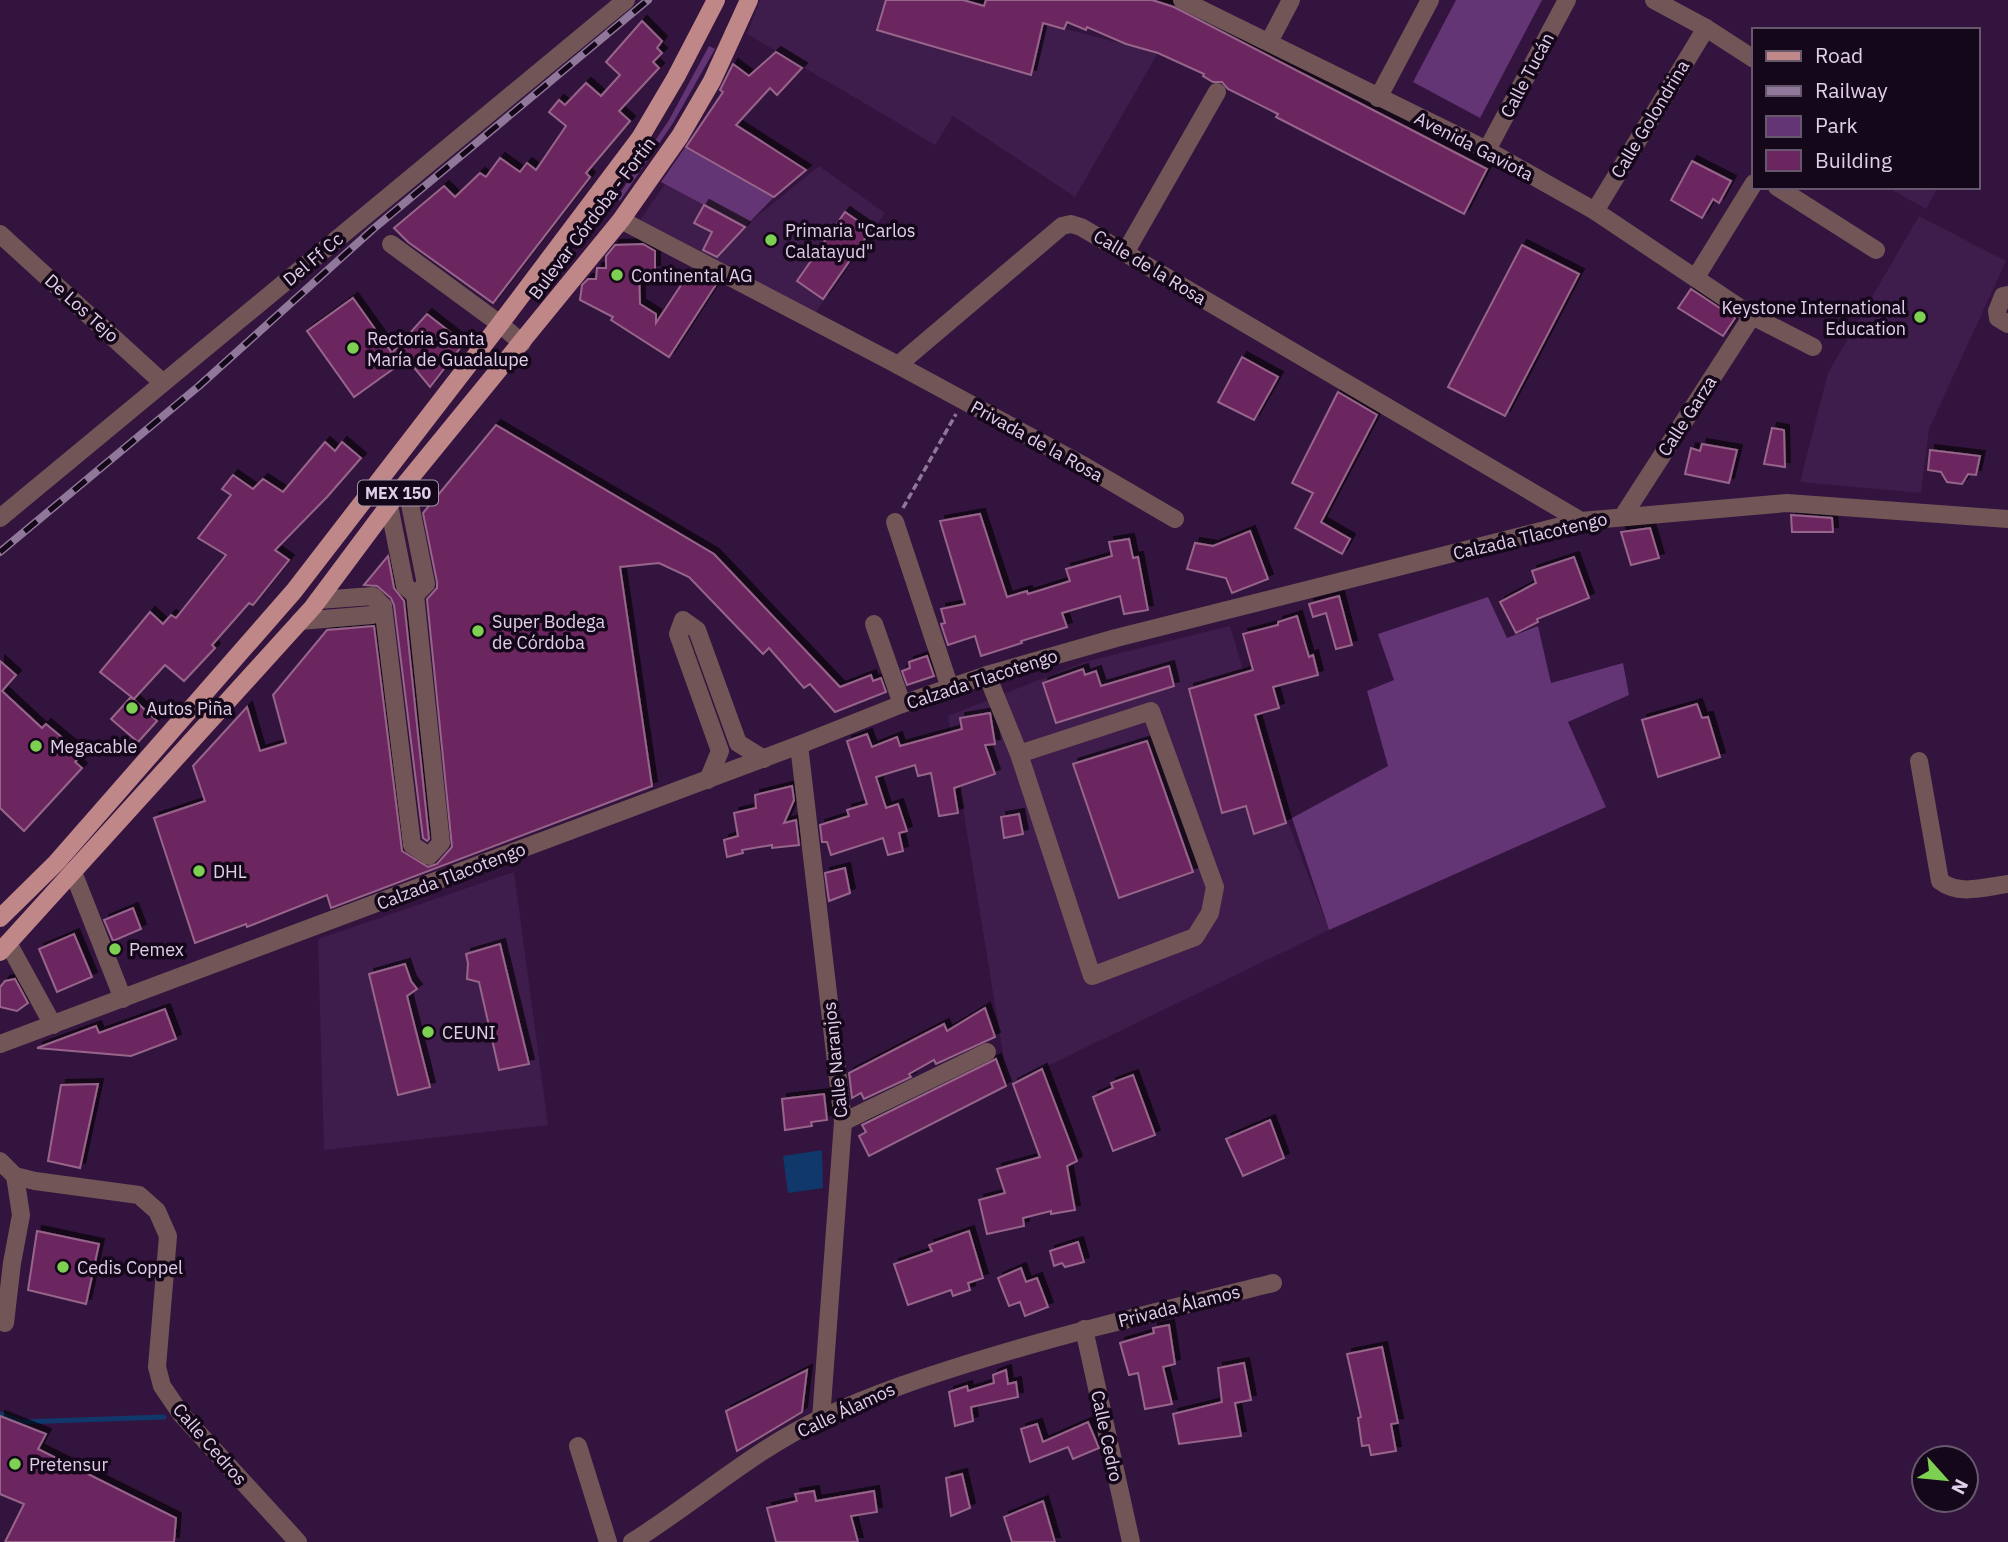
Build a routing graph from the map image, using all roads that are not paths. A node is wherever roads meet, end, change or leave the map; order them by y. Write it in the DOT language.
graph roads {
  1 [pos="626,0"];
  2 [pos="749,0"];
  3 [pos="1182,0"];
  4 [pos="1290,0"];
  5 [pos="1430,0"];
  6 [pos="1567,0"];
  7 [pos="1654,0"];
  8 [pos="714,5"];
  9 [pos="740,22"];
  10 [pos="1706,27"];
  11 [pos="1269,42"];
  12 [pos="1752,58"];
  13 [pos="1217,92"];
  14 [pos="1378,98"];
  15 [pos="1487,150"];
  16 [pos="1752,186"];
  17 [pos="1780,189"];
  18 [pos="1595,211"];
  19 [pos="621,220"];
  20 [pos="0,234"];
  21 [pos="391,244"];
  22 [pos="1876,250"];
  23 [pos="1125,253"];
  24 [pos="1696,277"];
  25 [pos="2008,295"];
  26 [pos="1752,316"];
  27 [pos="500,324"];
  28 [pos="2008,324"];
  29 [pos="522,343"];
  30 [pos="1812,347"];
  31 [pos="898,365"];
  32 [pos="163,383"];
  33 [pos="380,477"];
  34 [pos="398,494"];
  35 [pos="2006,515"];
  36 [pos="1623,516"];
  37 [pos="0,518"];
  38 [pos="1175,519"];
  39 [pos="1581,521"];
  40 [pos="895,522"];
  41 [pos="294,591"];
  42 [pos="415,595"];
  43 [pos="315,603"];
  44 [pos="383,606"];
  45 [pos="300,621"];
  46 [pos="874,624"];
  47 [pos="987,675"];
  48 [pos="950,688"];
  49 [pos="902,704"];
  50 [pos="799,745"];
  51 [pos="1019,754"];
  52 [pos="764,758"];
  53 [pos="1919,761"];
  54 [pos="708,779"];
  55 [pos="73,872"];
  56 [pos="2008,884"];
  57 [pos="0,918"];
  58 [pos="4,947"];
  59 [pos="123,999"];
  60 [pos="53,1025"];
  61 [pos="0,1045"];
  62 [pos="987,1052"];
  63 [pos="843,1122"];
  64 [pos="0,1161"];
  65 [pos="15,1176"];
  66 [pos="1273,1283"];
  67 [pos="5,1323"];
  68 [pos="1084,1329"];
  69 [pos="821,1419"];
  70 [pos="578,1447"];
  71 [pos="298,1542"];
  72 [pos="608,1542"];
  73 [pos="632,1542"];
  74 [pos="1130,1542"];
  1 -- 32 [label="street, Del Ff Cc"];
  2 -- 9 [label="main road, Bulevar Córdoba - Fortín / MEX 150"];
  3 -- 11 [label="street, Avenida Gaviota"];
  4 -- 11 [label="street"];
  5 -- 14 [label="street"];
  6 -- 15 [label="street, Calle Tucán"];
  7 -- 10 [label="street"];
  8 -- 9 [label="main road"];
  8 -- 27 [label="main road, Bulevar Córdoba - Fortín / MEX 150"];
  9 -- 19 [label="main road, Bulevar Córdoba - Fortín / MEX 150"];
  10 -- 12 [label="street"];
  10 -- 18 [label="street, Calle Golondrina"];
  11 -- 14 [label="street, Avenida Gaviota"];
  13 -- 23 [label="street"];
  14 -- 15 [label="street, Avenida Gaviota"];
  15 -- 18 [label="street, Avenida Gaviota"];
  16 -- 24 [label="street"];
  17 -- 22 [label="street"];
  18 -- 24 [label="street, Avenida Gaviota"];
  19 -- 29 [label="main road, Bulevar Córdoba - Fortín / MEX 150"];
  19 -- 31 [label="street"];
  20 -- 32 [label="street, De Los Tejo"];
  21 -- 27 [label="street"];
  23 -- 31 [label="street, Calle de la Rosa"];
  23 -- 39 [label="street, Calle de la Rosa"];
  24 -- 26 [label="street, Avenida Gaviota"];
  25 -- 28 [label="street"];
  26 -- 30 [label="street, Avenida Gaviota"];
  26 -- 36 [label="street, Calle Garza"];
  27 -- 29 [label="street"];
  27 -- 33 [label="main road, Bulevar Córdoba - Fortín / MEX 150"];
  29 -- 34 [label="main road, Bulevar Córdoba - Fortín / MEX 150"];
  31 -- 38 [label="street, Privada de la Rosa"];
  32 -- 37 [label="street, Del Ff Cc"];
  33 -- 34 [label="main road"];
  33 -- 41 [label="main road, Bulevar Córdoba - Fortín / MEX 150"];
  34 -- 42 [label="street"];
  34 -- 42 [label="street"];
  34 -- 43 [label="main road, Bulevar Córdoba - Fortín / MEX 150"];
  35 -- 36 [label="street, Calzada Tlacotengo"];
  36 -- 39 [label="street, Calzada Tlacotengo"];
  39 -- 47 [label="street, Calzada Tlacotengo"];
  40 -- 48 [label="street"];
  41 -- 43 [label="main road"];
  41 -- 57 [label="main road, Bulevar Córdoba - Fortín / MEX 150"];
  42 -- 44 [label="street"];
  43 -- 44 [label="street"];
  43 -- 45 [label="main road, Bulevar Córdoba - Fortín / MEX 150"];
  44 -- 45 [label="street"];
  45 -- 55 [label="main road, Bulevar Córdoba - Fortín / MEX 150"];
  46 -- 49 [label="street"];
  47 -- 48 [label="street, Calzada Tlacotengo"];
  47 -- 51 [label="street"];
  48 -- 49 [label="street, Calzada Tlacotengo"];
  49 -- 50 [label="street, Calzada Tlacotengo"];
  50 -- 52 [label="street, Calzada Tlacotengo"];
  50 -- 63 [label="street, Calle Naranjos"];
  51 -- 51 [label="street"];
  52 -- 54 [label="street, Calzada Tlacotengo"];
  52 -- 54 [label="street"];
  53 -- 56 [label="street"];
  54 -- 59 [label="street, Calzada Tlacotengo"];
  55 -- 58 [label="main road, Bulevar Córdoba - Fortín / MEX 150"];
  55 -- 59 [label="street"];
  58 -- 60 [label="street"];
  59 -- 60 [label="street, Calzada Tlacotengo"];
  60 -- 61 [label="street, Calzada Tlacotengo"];
  62 -- 63 [label="street"];
  63 -- 69 [label="street, Calle Naranjos"];
  64 -- 65 [label="street"];
  65 -- 67 [label="street"];
  65 -- 71 [label="street, Calle Cedros"];
  66 -- 68 [label="street, Privada Álamos"];
  68 -- 69 [label="street, Calle Álamos"];
  68 -- 74 [label="street, Calle Cedro"];
  69 -- 73 [label="street, Calle Álamos"];
  70 -- 72 [label="street"];
}
